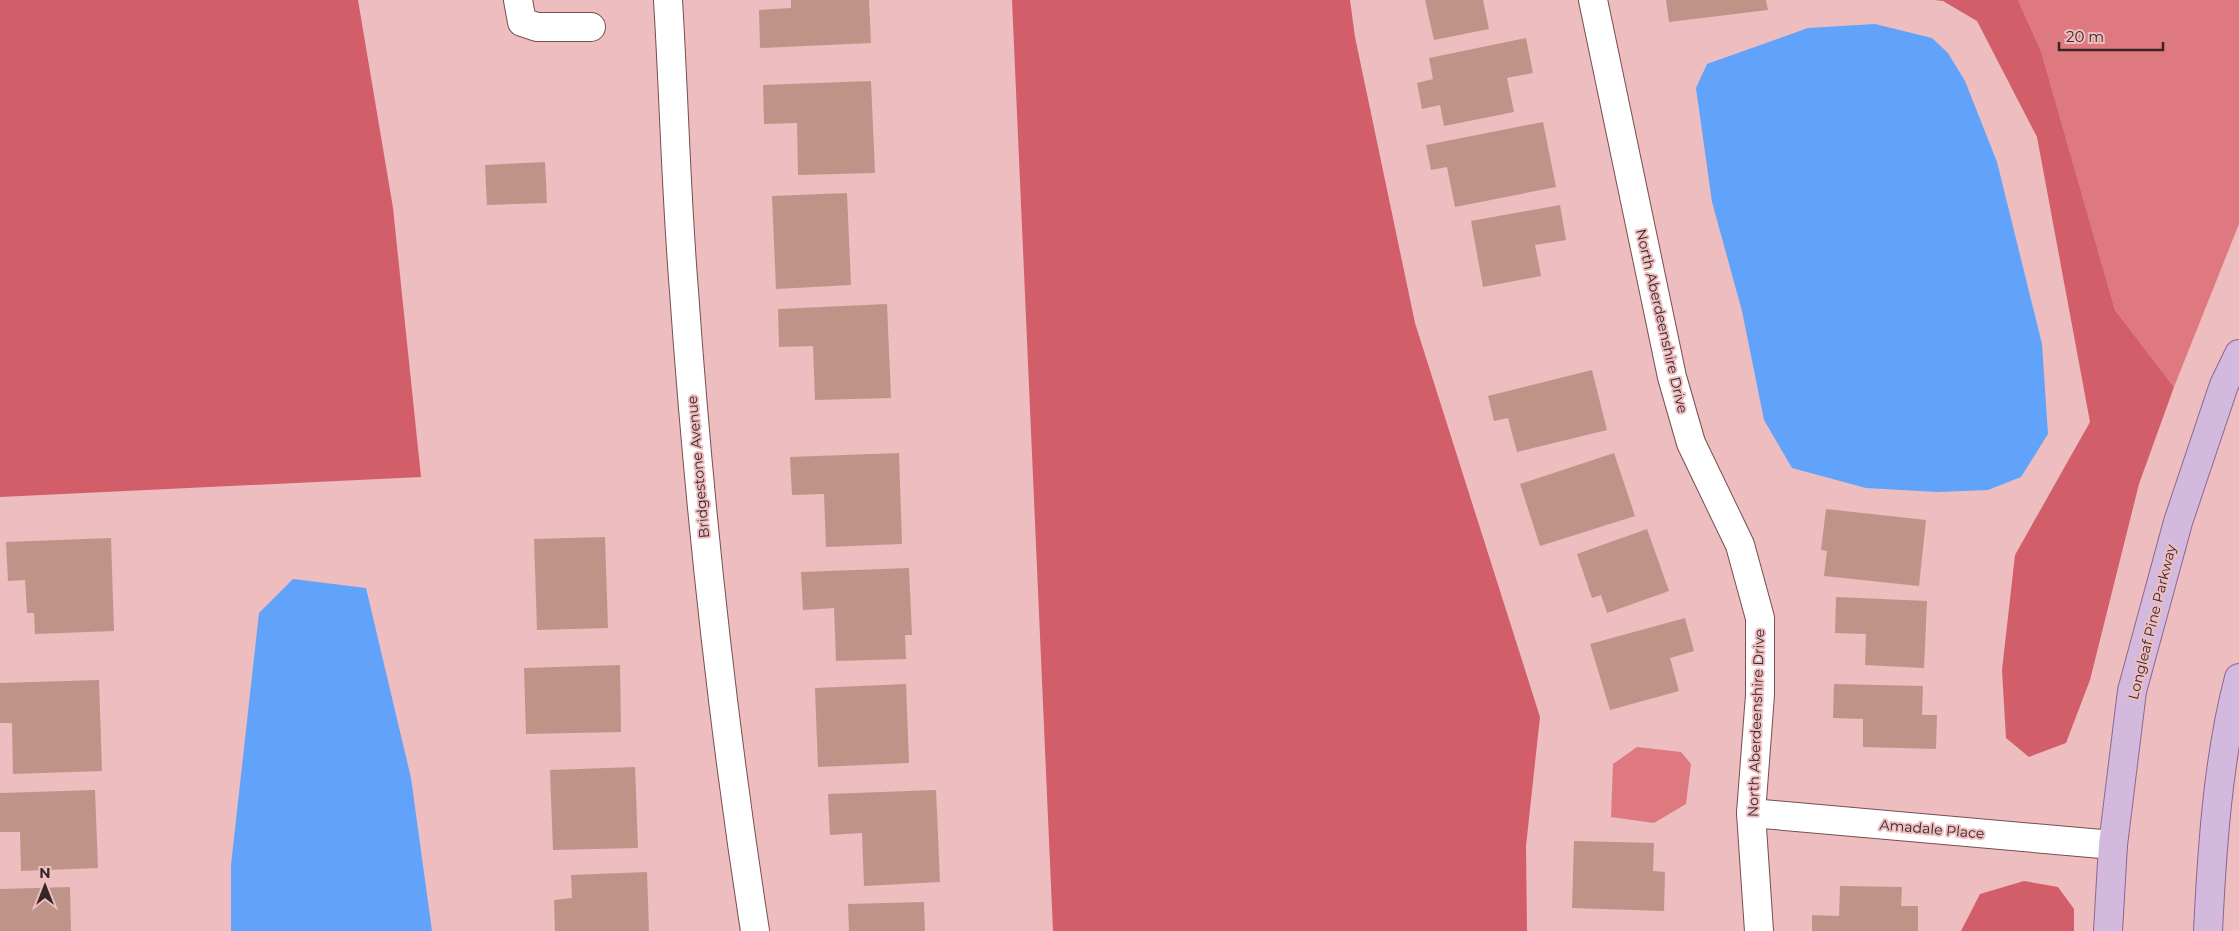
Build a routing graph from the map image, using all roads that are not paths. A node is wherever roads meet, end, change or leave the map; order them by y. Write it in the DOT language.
graph roads {
  1 [pos="518,0"];
  2 [pos="668,0"];
  3 [pos="1593,0"];
  4 [pos="591,28"];
  5 [pos="2239,354"];
  6 [pos="2239,678"];
  7 [pos="1751,813"];
  8 [pos="2113,845"];
  9 [pos="755,931"];
  10 [pos="1759,931"];
  11 [pos="2108,931"];
  12 [pos="2208,931"];
  1 -- 4 [label="street"];
  2 -- 9 [label="street, Bridgestone Avenue"];
  3 -- 7 [label="street, North Aberdeenshire Drive"];
  5 -- 8 [label="main road, Longleaf Pine Parkway"];
  6 -- 12 [label="main road"];
  7 -- 8 [label="street, Amadale Place"];
  7 -- 10 [label="street, North Aberdeenshire Drive"];
  8 -- 11 [label="main road, Longleaf Pine Parkway"];
}
